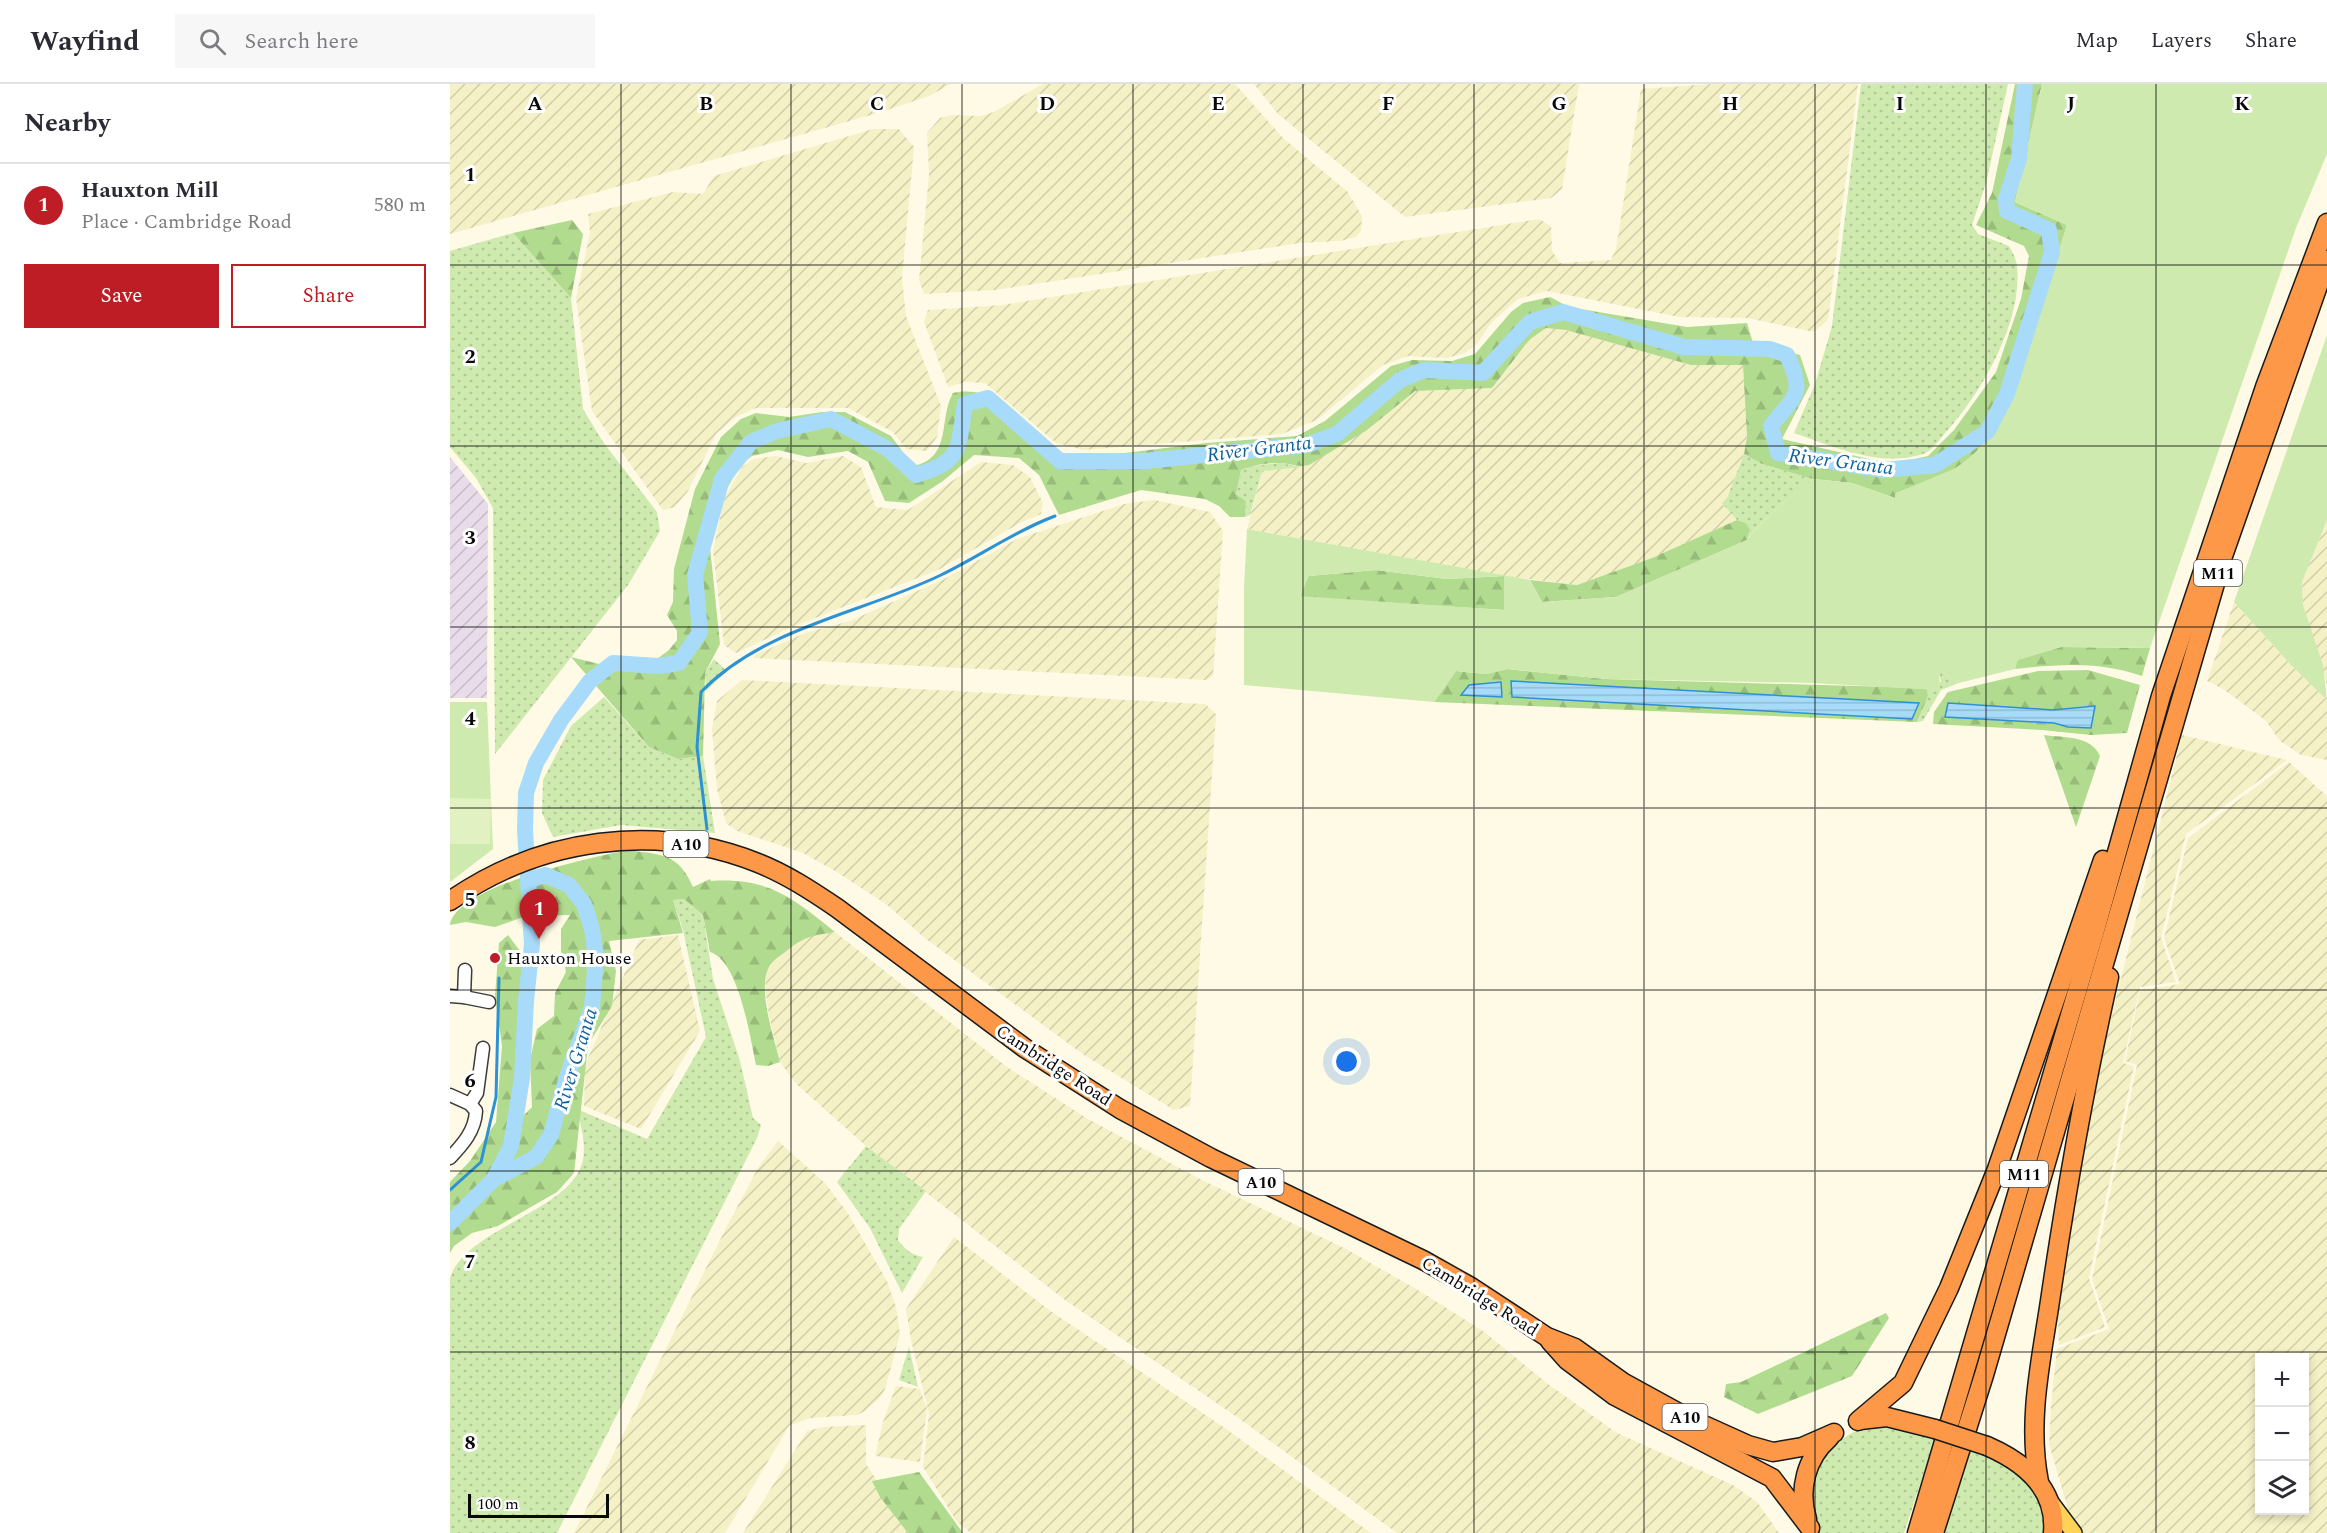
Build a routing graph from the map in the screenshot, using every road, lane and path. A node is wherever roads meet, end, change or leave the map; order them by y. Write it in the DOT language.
graph roads {
  1 [pos="2327,223"];
  2 [pos="2327,260"];
  3 [pos="2127,813"];
  4 [pos="2124,890"];
  5 [pos="450,901"];
  6 [pos="465,970"];
  7 [pos="450,996"];
  8 [pos="464,997"];
  9 [pos="489,1002"];
  10 [pos="483,1048"];
  11 [pos="450,1095"];
  12 [pos="470,1104"];
  13 [pos="450,1158"];
  14 [pos="1547,1337"];
  15 [pos="1858,1421"];
  16 [pos="1834,1433"];
  17 [pos="2039,1482"];
  18 [pos="2048,1499"];
  19 [pos="1811,1530"];
  20 [pos="1917,1533"];
  21 [pos="1934,1533"];
  22 [pos="2053,1533"];
  23 [pos="2074,1533"];
  1 -- 3 [label="highway, M11"];
  2 -- 4 [label="highway, M11"];
  3 -- 15 [label="highway, M11"];
  3 -- 20 [label="highway, M11"];
  4 -- 17 [label="highway, M11"];
  4 -- 21 [label="highway, M11"];
  5 -- 14 [label="highway, Cambridge Road / A10"];
  6 -- 8 [label="street"];
  7 -- 8 [label="street"];
  8 -- 9 [label="street"];
  10 -- 12 [label="street"];
  11 -- 12 [label="street"];
  12 -- 13 [label="street"];
  14 -- 16 [label="highway, Cambridge Road / A10"];
  14 -- 19 [label="highway, Cambridge Road / A10"];
  15 -- 16 [label="highway, Cambridge Road"];
  15 -- 17 [label="highway, bridge"];
  16 -- 19 [label="highway"];
  17 -- 18 [label="highway"];
  18 -- 22 [label="highway"];
  18 -- 23 [label="main road"];
}
